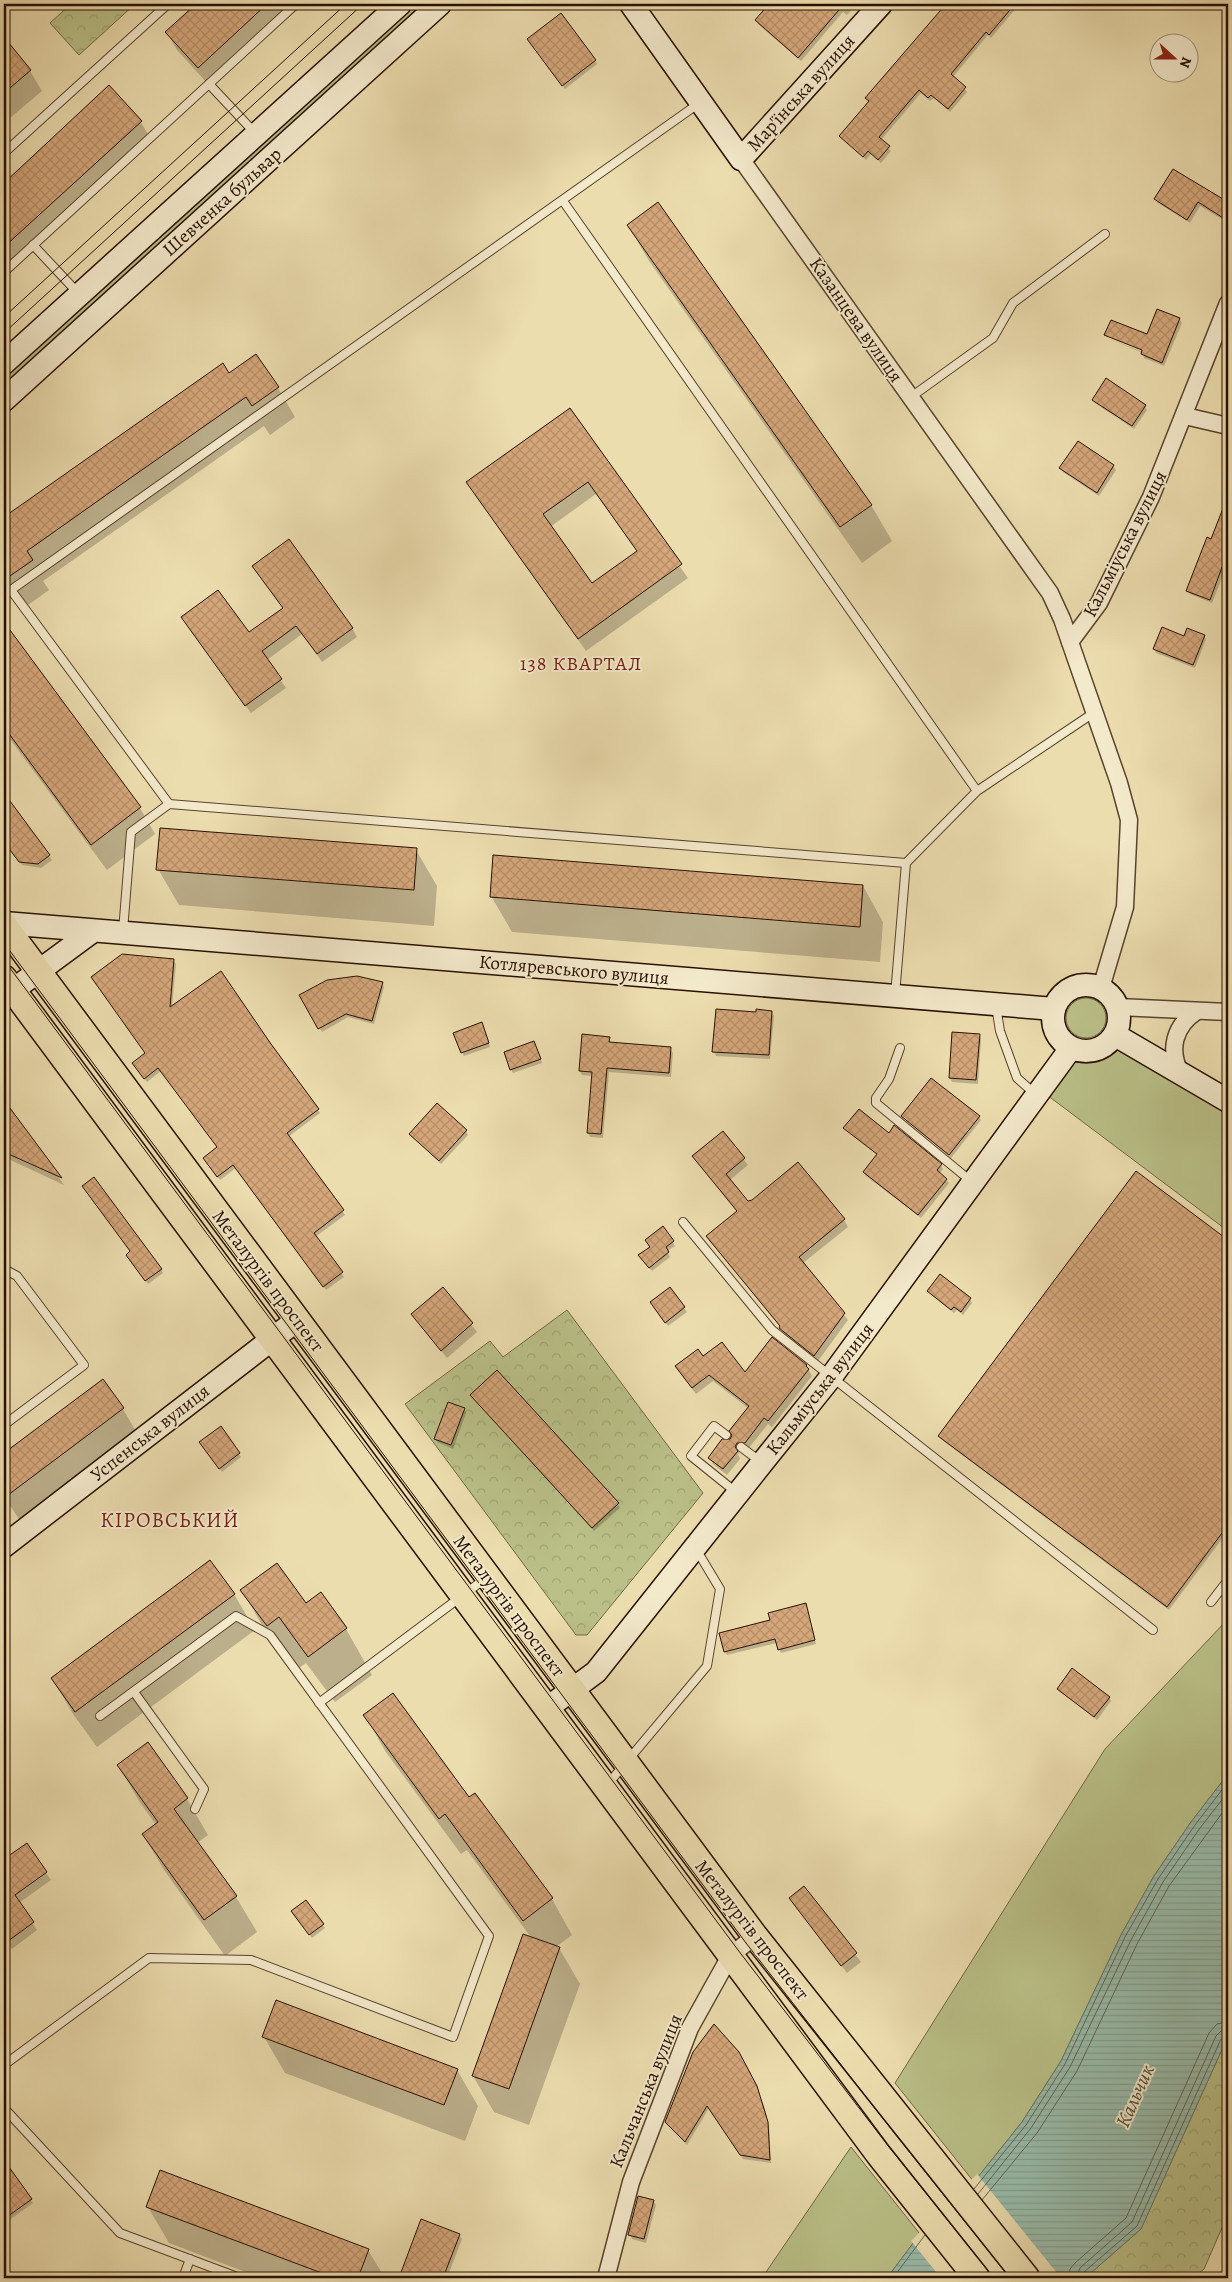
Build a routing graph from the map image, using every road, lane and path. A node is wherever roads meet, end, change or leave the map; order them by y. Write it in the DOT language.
graph roads {
  1 [pos="168,4"];
  2 [pos="296,4"];
  3 [pos="400,4"];
  4 [pos="440,4"];
  5 [pos="631,4"];
  6 [pos="881,4"];
  7 [pos="208,84"];
  8 [pos="700,103"];
  9 [pos="256,134"];
  10 [pos="4,154"];
  11 [pos="741,159"];
  12 [pos="563,201"];
  13 [pos="1105,234"];
  14 [pos="33,245"];
  15 [pos="4,272"];
  16 [pos="79,295"];
  17 [pos="1228,303"];
  18 [pos="4,363"];
  19 [pos="911,397"];
  20 [pos="4,400"];
  21 [pos="1185,416"];
  22 [pos="1228,426"];
  23 [pos="1070,642"];
  24 [pos="1095,712"];
  25 [pos="977,791"];
  26 [pos="169,804"];
  27 [pos="906,863"];
  28 [pos="4,924"];
  29 [pos="93,931"];
  30 [pos="123,933"];
  31 [pos="38,971"];
  32 [pos="7,988"];
  33 [pos="1101,988"];
  34 [pos="895,996"];
  35 [pos="996,1004"];
  36 [pos="1118,1007"];
  37 [pos="1054,1008"];
  38 [pos="1197,1011"];
  39 [pos="1228,1012"];
  40 [pos="1115,1035"];
  41 [pos="900,1048"];
  42 [pos="1070,1048"];
  43 [pos="1181,1074"];
  44 [pos="1036,1095"];
  45 [pos="1228,1101"];
  46 [pos="972,1183"];
  47 [pos="683,1222"];
  48 [pos="4,1269"];
  49 [pos="297,1320"];
  50 [pos="272,1339"];
  51 [pos="831,1377"];
  52 [pos="4,1425"];
  53 [pos="726,1435"];
  54 [pos="741,1447"];
  55 [pos="762,1464"];
  56 [pos="738,1493"];
  57 [pos="4,1546"];
  58 [pos="695,1548"];
  59 [pos="487,1577"];
  60 [pos="1228,1580"];
  61 [pos="462,1596"];
  62 [pos="1211,1602"];
  63 [pos="1153,1630"];
  64 [pos="572,1690"];
  65 [pos="134,1692"];
  66 [pos="319,1703"];
  67 [pos="546,1708"];
  68 [pos="100,1716"];
  69 [pos="625,1763"];
  70 [pos="605,1788"];
  71 [pos="196,1809"];
  72 [pos="755,1936"];
  73 [pos="730,1956"];
  74 [pos="4,2065"];
  75 [pos="5,2112"];
  76 [pos="190,2260"];
  77 [pos="183,2278"];
  78 [pos="240,2278"];
  79 [pos="606,2278"];
  80 [pos="977,2278"];
  81 [pos="1027,2278"];
  1 -- 10 [label="lane"];
  2 -- 7 [label="lane"];
  3 -- 9 [label="street, Шевченка бульвар"];
  4 -- 20 [label="street, Шевченка бульвар"];
  5 -- 8 [label="street, Казанцева вулиця"];
  6 -- 11 [label="street, Мар'їнська вулиця"];
  7 -- 9 [label="lane"];
  7 -- 14 [label="lane"];
  8 -- 11 [label="street, Казанцева вулиця"];
  8 -- 12 [label="lane"];
  9 -- 16 [label="street, Шевченка бульвар"];
  11 -- 19 [label="street, Казанцева вулиця"];
  12 -- 25 [label="lane"];
  12 -- 26 [label="lane"];
  13 -- 19 [label="lane"];
  14 -- 15 [label="lane"];
  14 -- 16 [label="lane"];
  16 -- 18 [label="street, Шевченка бульвар"];
  17 -- 21 [label="street, Кальміуська вулиця"];
  19 -- 23 [label="street, Казанцева вулиця"];
  21 -- 22 [label="street"];
  21 -- 23 [label="street, Кальміуська вулиця"];
  23 -- 24 [label="street"];
  24 -- 25 [label="lane"];
  24 -- 33 [label="street"];
  25 -- 27 [label="lane"];
  26 -- 27 [label="lane"];
  26 -- 30 [label="lane"];
  27 -- 34 [label="lane"];
  28 -- 29 [label="street, Котляревського вулиця"];
  28 -- 31 [label="main road, Металургів проспект"];
  29 -- 30 [label="street, Котляревського вулиця"];
  29 -- 31 [label="street"];
  30 -- 34 [label="street, Котляревського вулиця"];
  31 -- 32 [label="street"];
  31 -- 49 [label="main road, Металургів проспект"];
  32 -- 50 [label="main road, Металургів проспект"];
  33 -- 36 [label="street"];
  33 -- 37 [label="street"];
  34 -- 35 [label="street, Котляревського вулиця"];
  35 -- 37 [label="street, Котляревського вулиця"];
  35 -- 44 [label="lane"];
  36 -- 38 [label="street"];
  36 -- 40 [label="street"];
  37 -- 42 [label="street"];
  38 -- 39 [label="street"];
  38 -- 43 [label="street"];
  40 -- 42 [label="street"];
  40 -- 43 [label="street"];
  41 -- 46 [label="lane"];
  42 -- 44 [label="street, Кальміуська вулиця"];
  43 -- 45 [label="street"];
  44 -- 46 [label="street, Кальміуська вулиця"];
  46 -- 51 [label="street, Кальміуська вулиця"];
  47 -- 51 [label="lane"];
  48 -- 52 [label="lane"];
  49 -- 50 [label="street, Успенська вулиця"];
  49 -- 59 [label="main road, Металургів проспект"];
  50 -- 57 [label="street, Успенська вулиця"];
  50 -- 61 [label="main road, Металургів проспект"];
  51 -- 55 [label="street, Кальміуська вулиця"];
  51 -- 63 [label="lane"];
  53 -- 56 [label="lane"];
  54 -- 55 [label="lane"];
  55 -- 56 [label="street, Кальміуська вулиця"];
  56 -- 58 [label="street, Кальміуська вулиця"];
  58 -- 64 [label="street, Кальміуська вулиця"];
  58 -- 69 [label="lane"];
  59 -- 61 [label="lane"];
  59 -- 64 [label="main road, Металургів проспект"];
  60 -- 62 [label="lane"];
  61 -- 66 [label="lane"];
  61 -- 67 [label="main road, Металургів проспект"];
  64 -- 67 [label="street, Кальміуська вулиця"];
  64 -- 69 [label="main road, Металургів проспект"];
  65 -- 66 [label="lane"];
  65 -- 68 [label="lane"];
  65 -- 71 [label="lane"];
  66 -- 74 [label="lane"];
  67 -- 70 [label="main road, Металургів проспект"];
  69 -- 70 [label="lane"];
  69 -- 72 [label="main road, Металургів проспект"];
  70 -- 73 [label="main road, Металургів проспект"];
  72 -- 73 [label="street, Кальчанська вулиця"];
  72 -- 81 [label="main road, Металургів проспект"];
  73 -- 79 [label="street, Кальчанська вулиця"];
  73 -- 80 [label="main road, Металургів проспект"];
  75 -- 76 [label="lane"];
  76 -- 77 [label="lane"];
  76 -- 78 [label="lane"];
}
